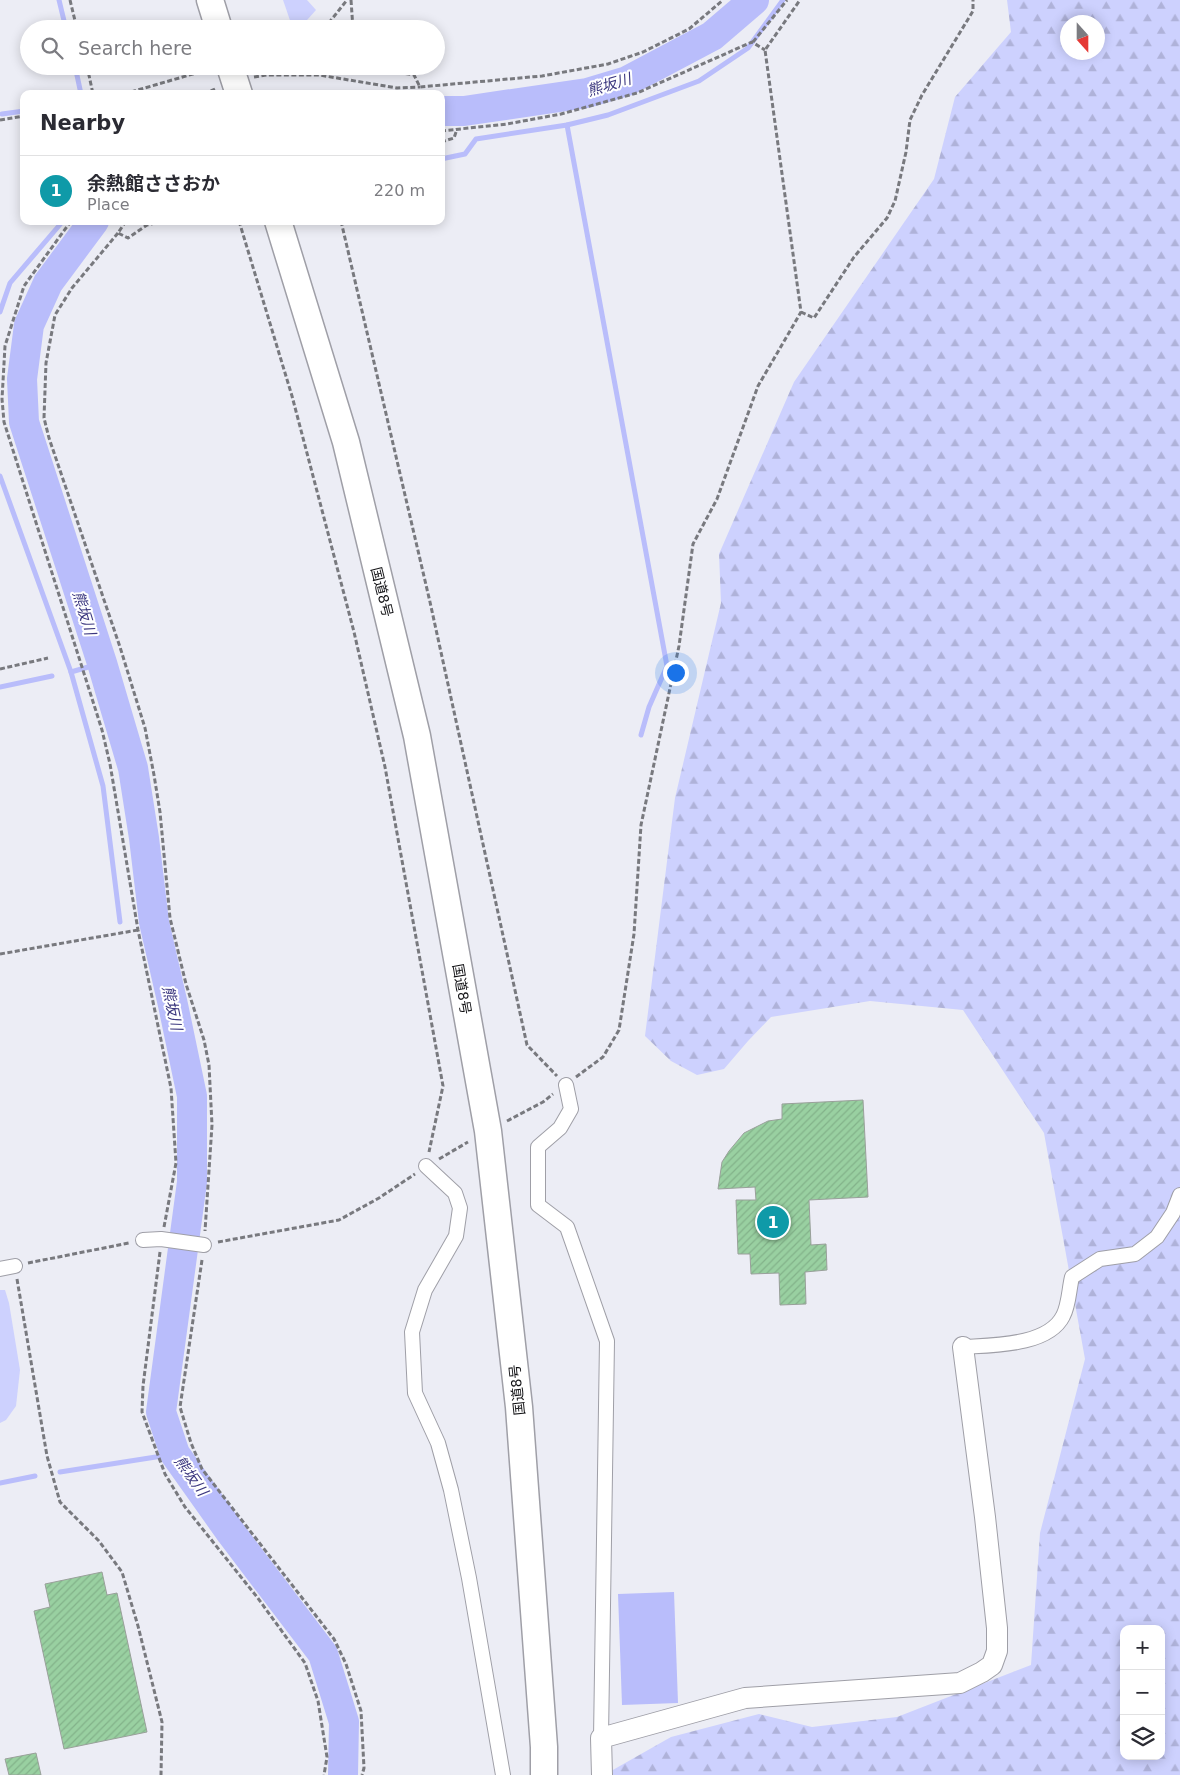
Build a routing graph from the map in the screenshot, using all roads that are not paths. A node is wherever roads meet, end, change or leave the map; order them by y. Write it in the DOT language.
graph roads {
  1 [pos="210,0"];
  2 [pos="216,20"];
  3 [pos="279,225"];
  4 [pos="566,1085"];
  5 [pos="426,1166"];
  6 [pos="1180,1195"];
  7 [pos="143,1240"];
  8 [pos="204,1245"];
  9 [pos="15,1266"];
  10 [pos="0,1269"];
  11 [pos="963,1347"];
  12 [pos="601,1738"];
  13 [pos="503,1775"];
  14 [pos="544,1775"];
  15 [pos="602,1775"];
  1 -- 2 [label="highway"];
  3 -- 14 [label="highway, 国道8号"];
  4 -- 12 [label="street"];
  5 -- 13 [label="street"];
  6 -- 11 [label="street"];
  7 -- 8 [label="street"];
  9 -- 10 [label="street"];
  11 -- 12 [label="street"];
  12 -- 15 [label="street"];
}
